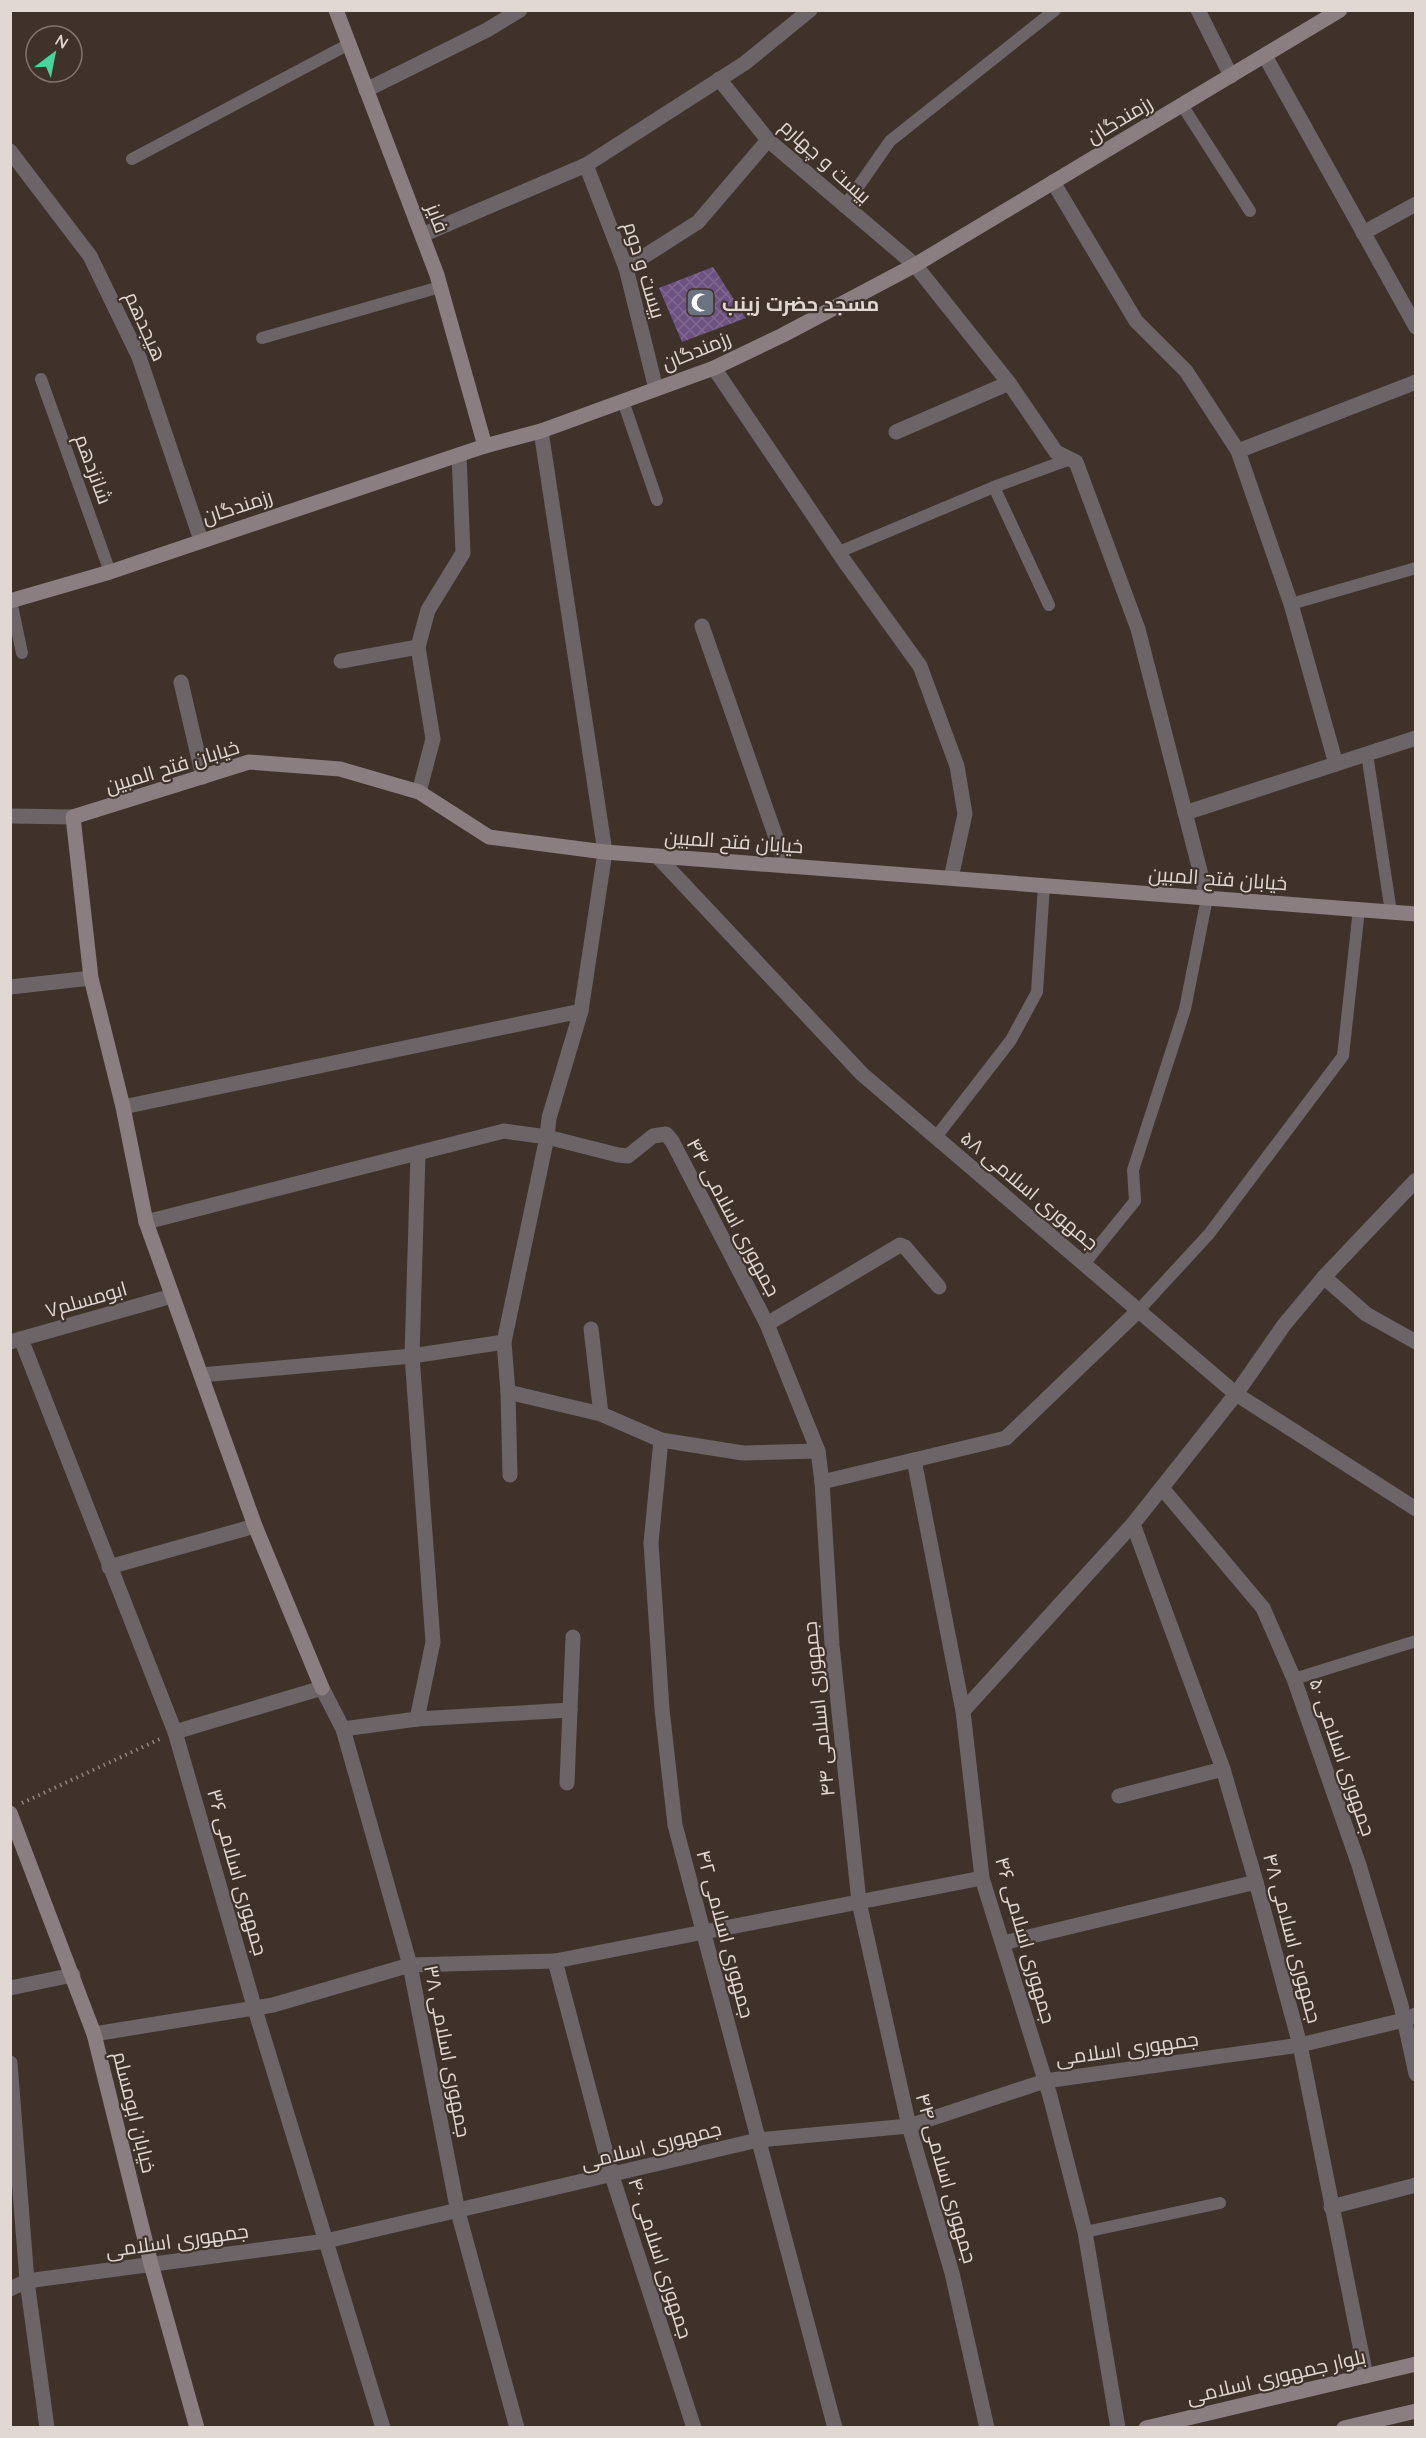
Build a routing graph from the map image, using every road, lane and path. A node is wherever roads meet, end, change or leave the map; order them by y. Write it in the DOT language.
graph roads {
  1 [pos="336,10"];
  2 [pos="520,10"];
  3 [pos="810,10"];
  4 [pos="1055,10"];
  5 [pos="1198,10"];
  6 [pos="1340,10"];
  7 [pos="349,44"];
  8 [pos="1265,56"];
  9 [pos="1231,76"];
  10 [pos="719,79"];
  11 [pos="366,90"];
  12 [pos="1182,105"];
  13 [pos="768,140"];
  14 [pos="10,151"];
  15 [pos="132,159"];
  16 [pos="586,165"];
  17 [pos="1053,182"];
  18 [pos="1416,204"];
  19 [pos="844,207"];
  20 [pos="1250,211"];
  21 [pos="1363,233"];
  22 [pos="422,235"];
  23 [pos="915,265"];
  24 [pos="626,268"];
  25 [pos="440,287"];
  26 [pos="1416,327"];
  27 [pos="262,338"];
  28 [pos="714,368"];
  29 [pos="41,379"];
  30 [pos="1416,382"];
  31 [pos="1009,383"];
  32 [pos="656,389"];
  33 [pos="623,401"];
  34 [pos="541,431"];
  35 [pos="896,432"];
  36 [pos="485,446"];
  37 [pos="1238,451"];
  38 [pos="459,455"];
  39 [pos="1070,459"];
  40 [pos="994,487"];
  41 [pos="657,500"];
  42 [pos="201,540"];
  43 [pos="839,552"];
  44 [pos="1416,568"];
  45 [pos="110,572"];
  46 [pos="10,601"];
  47 [pos="1290,604"];
  48 [pos="1049,605"];
  49 [pos="702,626"];
  50 [pos="418,647"];
  51 [pos="22,653"];
  52 [pos="341,661"];
  53 [pos="181,682"];
  54 [pos="1416,738"];
  55 [pos="1367,754"];
  56 [pos="1336,764"];
  57 [pos="203,777"];
  58 [pos="419,792"];
  59 [pos="1185,813"];
  60 [pos="10,816"];
  61 [pos="73,818"];
  62 [pos="605,852"];
  63 [pos="657,856"];
  64 [pos="786,866"];
  65 [pos="951,878"];
  66 [pos="1044,885"];
  67 [pos="1207,898"];
  68 [pos="1359,909"];
  69 [pos="1390,912"];
  70 [pos="1416,914"];
  71 [pos="91,978"];
  72 [pos="10,987"];
  73 [pos="580,1011"];
  74 [pos="123,1107"];
  75 [pos="547,1137"];
  76 [pos="936,1137"];
  77 [pos="418,1153"];
  78 [pos="1416,1180"];
  79 [pos="146,1222"];
  80 [pos="1084,1264"];
  81 [pos="1324,1277"];
  82 [pos="939,1287"];
  83 [pos="172,1296"];
  84 [pos="1139,1310"];
  85 [pos="767,1324"];
  86 [pos="591,1329"];
  87 [pos="16,1340"];
  88 [pos="504,1342"];
  89 [pos="1416,1342"];
  90 [pos="412,1356"];
  91 [pos="201,1375"];
  92 [pos="508,1392"];
  93 [pos="1236,1394"];
  94 [pos="601,1414"];
  95 [pos="661,1440"];
  96 [pos="818,1451"];
  97 [pos="914,1460"];
  98 [pos="510,1476"];
  99 [pos="822,1482"];
  100 [pos="1162,1488"];
  101 [pos="1416,1509"];
  102 [pos="1133,1524"];
  103 [pos="255,1526"];
  104 [pos="109,1567"];
  105 [pos="573,1637"];
  106 [pos="1416,1641"];
  107 [pos="1294,1679"];
  108 [pos="322,1688"];
  109 [pos="570,1710"];
  110 [pos="963,1711"];
  111 [pos="417,1719"];
  112 [pos="343,1729"];
  113 [pos="175,1732"];
  114 [pos="1222,1769"];
  115 [pos="567,1783"];
  116 [pos="1119,1796"];
  117 [pos="16,1808"];
  118 [pos="982,1878"];
  119 [pos="1256,1882"];
  120 [pos="859,1902"];
  121 [pos="703,1932"];
  122 [pos="1003,1943"];
  123 [pos="555,1961"];
  124 [pos="410,1965"];
  125 [pos="73,1975"];
  126 [pos="10,1988"];
  127 [pos="254,2006"];
  128 [pos="1410,2018"];
  129 [pos="94,2034"];
  130 [pos="1300,2045"];
  131 [pos="10,2063"];
  132 [pos="1416,2074"];
  133 [pos="1045,2081"];
  134 [pos="909,2126"];
  135 [pos="758,2140"];
  136 [pos="612,2176"];
  137 [pos="1416,2185"];
  138 [pos="1220,2203"];
  139 [pos="1331,2206"];
  140 [pos="458,2211"];
  141 [pos="1085,2232"];
  142 [pos="326,2241"];
  143 [pos="151,2264"];
  144 [pos="27,2281"];
  145 [pos="10,2289"];
  146 [pos="1416,2364"];
  147 [pos="1366,2376"];
  148 [pos="1416,2411"];
  149 [pos="47,2427"];
  150 [pos="197,2427"];
  151 [pos="384,2427"];
  152 [pos="517,2427"];
  153 [pos="694,2427"];
  154 [pos="835,2427"];
  155 [pos="987,2427"];
  156 [pos="1118,2427"];
  157 [pos="1146,2427"];
  158 [pos="1344,2427"];
  1 -- 7 [label="street, فایز"];
  2 -- 11 [label="street"];
  3 -- 10 [label="street"];
  4 -- 19 [label="lane"];
  5 -- 9 [label="street"];
  6 -- 8 [label="street, رزمندگان"];
  7 -- 11 [label="street, فایز"];
  7 -- 15 [label="lane"];
  8 -- 9 [label="street, رزمندگان"];
  8 -- 21 [label="street"];
  9 -- 12 [label="street, رزمندگان"];
  10 -- 13 [label="street, بیست و چهارم"];
  10 -- 16 [label="street"];
  11 -- 22 [label="street, فایز"];
  12 -- 17 [label="street, رزمندگان"];
  12 -- 20 [label="lane"];
  13 -- 19 [label="street, بیست و چهارم"];
  13 -- 24 [label="street"];
  14 -- 42 [label="street, هیجدهم"];
  16 -- 22 [label="street"];
  16 -- 24 [label="street, بیست و دوم"];
  17 -- 23 [label="street, رزمندگان"];
  17 -- 37 [label="street"];
  18 -- 21 [label="street"];
  19 -- 23 [label="street, بیست و چهارم"];
  21 -- 26 [label="street"];
  22 -- 25 [label="street, فایز"];
  23 -- 28 [label="street, رزمندگان"];
  23 -- 31 [label="street, بیست و چهارم"];
  24 -- 32 [label="street, بیست و دوم"];
  25 -- 27 [label="lane"];
  25 -- 36 [label="street, فایز"];
  28 -- 32 [label="street, رزمندگان"];
  28 -- 43 [label="street"];
  29 -- 45 [label="lane, شانزدهم"];
  30 -- 37 [label="street"];
  31 -- 35 [label="street"];
  31 -- 39 [label="street, بیست و چهارم"];
  32 -- 33 [label="street, رزمندگان"];
  33 -- 34 [label="street, رزمندگان"];
  33 -- 41 [label="lane"];
  34 -- 36 [label="street, رزمندگان"];
  34 -- 62 [label="street"];
  36 -- 38 [label="street, رزمندگان"];
  37 -- 47 [label="street"];
  38 -- 42 [label="street, رزمندگان"];
  38 -- 50 [label="street"];
  39 -- 40 [label="lane"];
  39 -- 59 [label="street, بیست و چهارم"];
  40 -- 43 [label="lane"];
  40 -- 48 [label="lane"];
  42 -- 45 [label="street, رزمندگان"];
  43 -- 65 [label="street"];
  44 -- 47 [label="lane"];
  45 -- 46 [label="street, رزمندگان"];
  46 -- 51 [label="lane"];
  47 -- 56 [label="street"];
  49 -- 64 [label="street"];
  50 -- 52 [label="street"];
  50 -- 58 [label="street"];
  53 -- 57 [label="street"];
  54 -- 55 [label="street"];
  55 -- 56 [label="street"];
  55 -- 69 [label="lane"];
  56 -- 59 [label="street"];
  57 -- 58 [label="street, خیابان فتح المبین"];
  57 -- 61 [label="street, خیابان فتح المبین"];
  58 -- 62 [label="street, خیابان فتح المبین"];
  59 -- 67 [label="street, بیست و چهارم"];
  60 -- 61 [label="street"];
  61 -- 71 [label="street"];
  62 -- 63 [label="street, خیابان فتح المبین"];
  62 -- 73 [label="street"];
  63 -- 64 [label="street, خیابان فتح المبین"];
  63 -- 76 [label="street, جمهوری اسلامی ۵۸"];
  64 -- 65 [label="street, خیابان فتح المبین"];
  65 -- 66 [label="street, خیابان فتح المبین"];
  66 -- 67 [label="street, خیابان فتح المبین"];
  66 -- 76 [label="lane"];
  67 -- 68 [label="street, خیابان فتح المبین"];
  67 -- 80 [label="lane"];
  68 -- 69 [label="street, خیابان فتح المبین"];
  68 -- 84 [label="lane"];
  69 -- 70 [label="street, خیابان فتح المبین"];
  71 -- 72 [label="street"];
  71 -- 74 [label="street"];
  73 -- 74 [label="street"];
  73 -- 75 [label="street"];
  74 -- 79 [label="street"];
  75 -- 77 [label="street"];
  75 -- 85 [label="street, جمهوری اسلامی ۴۴"];
  75 -- 88 [label="street"];
  76 -- 80 [label="street, جمهوری اسلامی ۵۸"];
  77 -- 79 [label="street"];
  77 -- 90 [label="street"];
  78 -- 81 [label="street"];
  79 -- 83 [label="street"];
  80 -- 84 [label="street, جمهوری اسلامی ۵۸"];
  81 -- 89 [label="street"];
  81 -- 93 [label="street"];
  82 -- 85 [label="street"];
  83 -- 87 [label="street, ابومسلم۷"];
  83 -- 91 [label="street"];
  84 -- 93 [label="street, جمهوری اسلامی ۵۸"];
  84 -- 97 [label="street"];
  85 -- 96 [label="street, جمهوری اسلامی ۴۴"];
  86 -- 94 [label="street"];
  87 -- 104 [label="street, جمهوری اسلامی ۳۶"];
  88 -- 90 [label="street"];
  88 -- 92 [label="street"];
  90 -- 91 [label="street"];
  90 -- 111 [label="street"];
  91 -- 103 [label="street"];
  92 -- 94 [label="street"];
  92 -- 98 [label="street"];
  93 -- 100 [label="street"];
  93 -- 101 [label="street, جمهوری اسلامی ۵۸"];
  94 -- 95 [label="street"];
  95 -- 96 [label="street"];
  95 -- 121 [label="street, جمهوری اسلامی ۴۲"];
  96 -- 99 [label="street, جمهوری اسلامی ۴۴"];
  97 -- 99 [label="street"];
  97 -- 110 [label="street, جمهوری اسلامی ۴۶"];
  99 -- 120 [label="street, جمهوری اسلامی ۴۴"];
  100 -- 102 [label="street"];
  100 -- 107 [label="street, جمهوری اسلامی ۵۰"];
  102 -- 110 [label="street"];
  102 -- 114 [label="street, جمهوری اسلامی ۴۸"];
  103 -- 104 [label="street"];
  103 -- 108 [label="street"];
  104 -- 113 [label="street, جمهوری اسلامی ۳۶"];
  105 -- 109 [label="street"];
  106 -- 107 [label="lane"];
  107 -- 128 [label="street, جمهوری اسلامی ۵۰"];
  108 -- 112 [label="street, جمهوری اسلامی ۳۸"];
  108 -- 113 [label="street"];
  109 -- 111 [label="street"];
  109 -- 115 [label="street"];
  110 -- 118 [label="street, جمهوری اسلامی ۴۶"];
  111 -- 112 [label="street"];
  112 -- 124 [label="street, جمهوری اسلامی ۳۸"];
  113 -- 117 [label="path"];
  113 -- 127 [label="street, جمهوری اسلامی ۳۶"];
  114 -- 116 [label="street"];
  114 -- 119 [label="street, جمهوری اسلامی ۴۸"];
  117 -- 125 [label="street, خیابان ابومسلم"];
  118 -- 120 [label="street"];
  118 -- 122 [label="street, جمهوری اسلامی ۴۶"];
  119 -- 122 [label="street"];
  119 -- 130 [label="street, جمهوری اسلامی ۴۸"];
  120 -- 121 [label="street"];
  120 -- 134 [label="street, جمهوری اسلامی ۴۴"];
  121 -- 123 [label="street"];
  121 -- 135 [label="street, جمهوری اسلامی ۴۲"];
  122 -- 133 [label="street, جمهوری اسلامی ۴۶"];
  123 -- 124 [label="street"];
  123 -- 136 [label="street, جمهوری اسلامی ۴۰"];
  124 -- 127 [label="street"];
  124 -- 140 [label="street, جمهوری اسلامی ۳۸"];
  125 -- 126 [label="street"];
  125 -- 129 [label="street, خیابان ابومسلم"];
  127 -- 129 [label="street"];
  127 -- 142 [label="street, جمهوری اسلامی ۳۶"];
  128 -- 130 [label="street, جمهوری اسلامی"];
  128 -- 132 [label="street, جمهوری اسلامی ۵۰"];
  129 -- 143 [label="street, خیابان ابومسلم"];
  130 -- 133 [label="street, جمهوری اسلامی"];
  130 -- 139 [label="street, جمهوری اسلامی ۴۸"];
  131 -- 144 [label="street"];
  133 -- 134 [label="street, جمهوری اسلامی"];
  133 -- 141 [label="street, جمهوری اسلامی ۴۶"];
  134 -- 135 [label="street, جمهوری اسلامی"];
  134 -- 155 [label="street, جمهوری اسلامی ۴۴"];
  135 -- 136 [label="street, جمهوری اسلامی"];
  135 -- 154 [label="street, جمهوری اسلامی ۴۲"];
  136 -- 140 [label="street, جمهوری اسلامی"];
  136 -- 153 [label="street, جمهوری اسلامی ۴۰"];
  137 -- 139 [label="street"];
  138 -- 141 [label="lane"];
  139 -- 147 [label="street, جمهوری اسلامی ۴۸"];
  140 -- 142 [label="street, جمهوری اسلامی"];
  140 -- 152 [label="street, جمهوری اسلامی ۳۸"];
  141 -- 156 [label="street, جمهوری اسلامی ۴۶"];
  142 -- 143 [label="street, جمهوری اسلامی"];
  142 -- 151 [label="street, جمهوری اسلامی ۳۶"];
  143 -- 144 [label="street, جمهوری اسلامی"];
  143 -- 150 [label="street, خیابان ابومسلم"];
  144 -- 145 [label="street, جمهوری اسلامی"];
  144 -- 149 [label="street"];
  146 -- 147 [label="street, بلوار جمهوری اسلامی"];
  147 -- 157 [label="street, بلوار جمهوری اسلامی"];
  148 -- 158 [label="street"];
}
